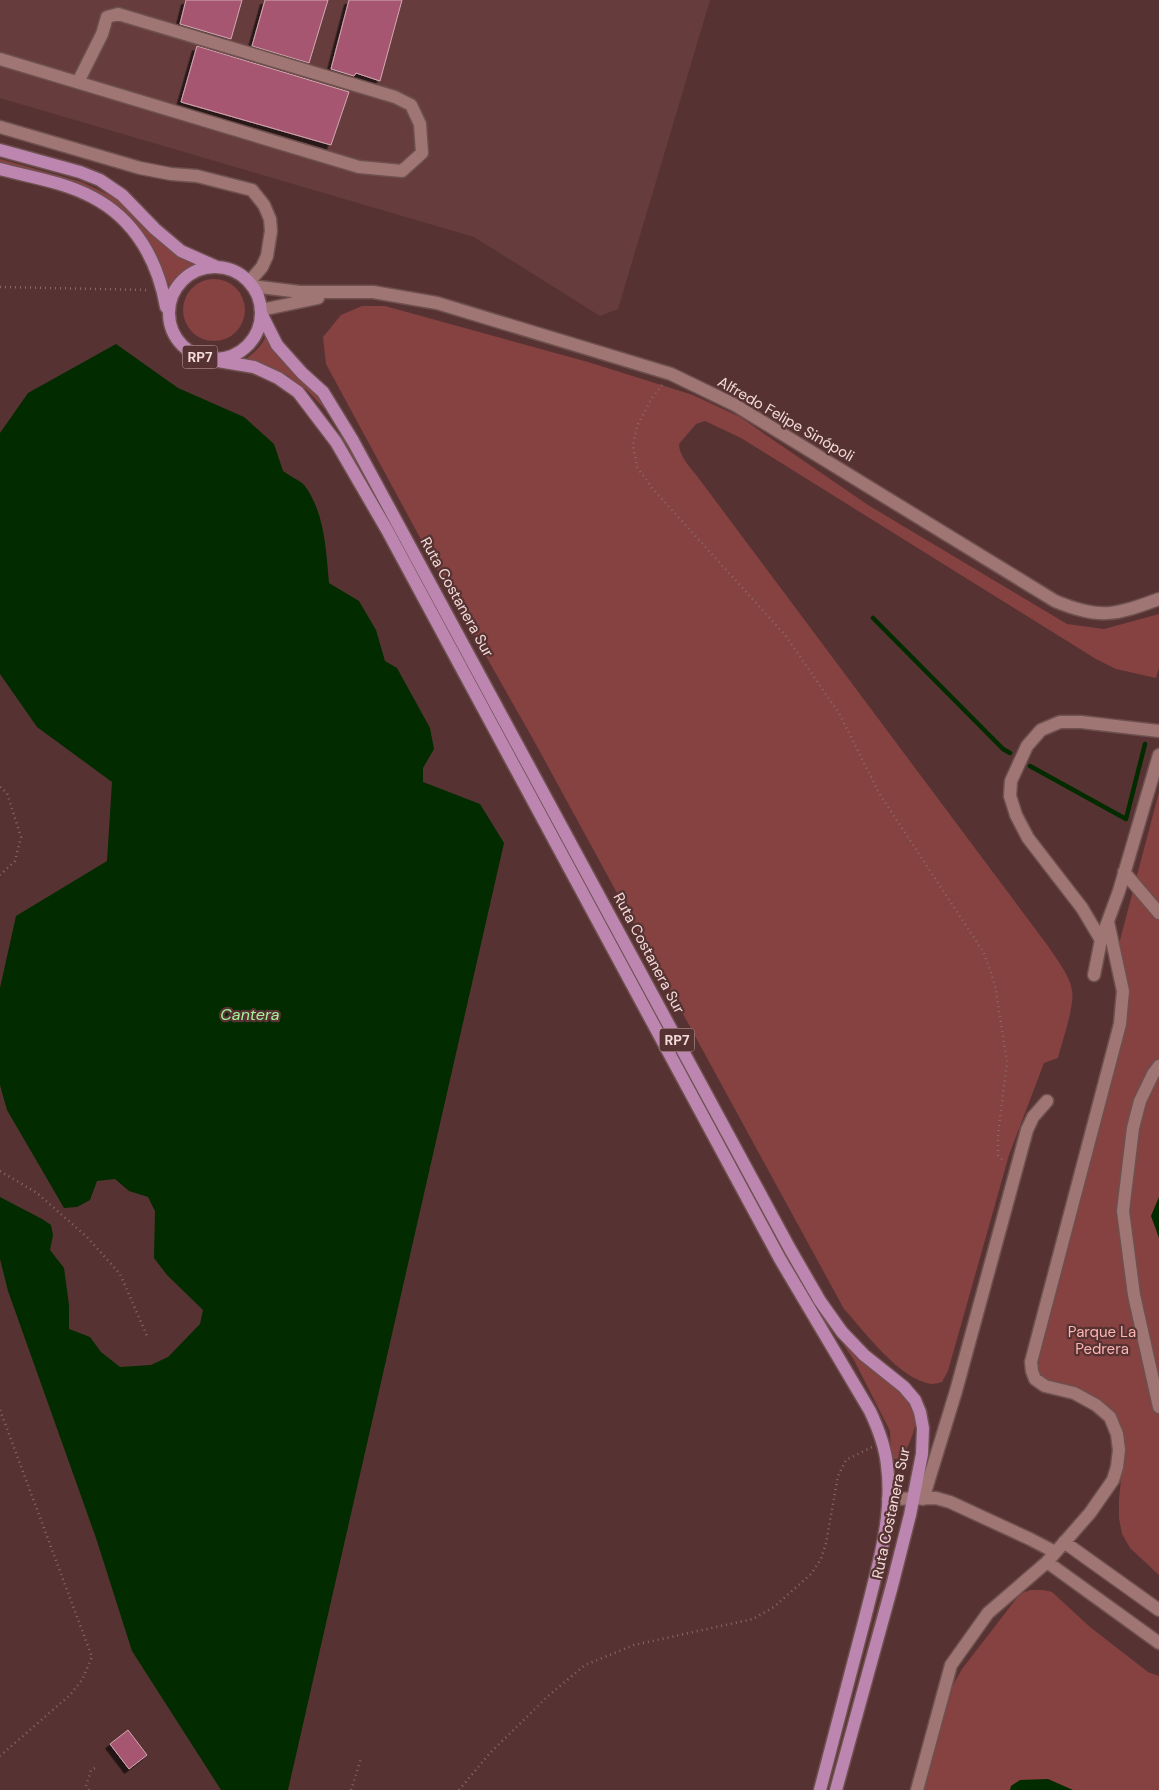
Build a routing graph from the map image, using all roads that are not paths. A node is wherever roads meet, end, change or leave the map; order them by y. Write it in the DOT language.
graph roads {
  1 [pos="0,59"];
  2 [pos="78,82"];
  3 [pos="0,127"];
  4 [pos="0,150"];
  5 [pos="0,169"];
  6 [pos="217,267"];
  7 [pos="251,284"];
  8 [pos="373,292"];
  9 [pos="262,313"];
  10 [pos="168,316"];
  11 [pos="206,359"];
  12 [pos="1159,600"];
  13 [pos="1159,730"];
  14 [pos="1159,755"];
  15 [pos="1124,872"];
  16 [pos="1159,913"];
  17 [pos="1108,922"];
  18 [pos="1101,940"];
  19 [pos="1094,975"];
  20 [pos="1159,1066"];
  21 [pos="1048,1101"];
  22 [pos="1159,1408"];
  23 [pos="888,1499"];
  24 [pos="918,1499"];
  25 [pos="1064,1542"];
  26 [pos="1051,1557"];
  27 [pos="1159,1610"];
  28 [pos="1159,1643"];
  29 [pos="820,1790"];
  30 [pos="836,1790"];
  31 [pos="917,1790"];
  1 -- 2 [label="street"];
  2 -- 2 [label="street"];
  3 -- 7 [label="street"];
  4 -- 6 [label="main road"];
  5 -- 10 [label="main road, Ruta Costanera Sur / RP7"];
  6 -- 7 [label="main road"];
  6 -- 10 [label="main road"];
  7 -- 8 [label="street"];
  7 -- 9 [label="main road, Ruta Costanera Sur / RP7"];
  8 -- 9 [label="street"];
  8 -- 12 [label="street, Alfredo Felipe Sinópoli"];
  9 -- 11 [label="main road, RP7"];
  9 -- 24 [label="main road, Ruta Costanera Sur / RP7"];
  10 -- 11 [label="main road, Ruta Costanera Sur / RP7"];
  11 -- 23 [label="main road, Ruta Costanera Sur / RP7"];
  13 -- 18 [label="street"];
  14 -- 15 [label="street"];
  15 -- 16 [label="street"];
  15 -- 17 [label="street"];
  17 -- 18 [label="street"];
  17 -- 25 [label="street"];
  18 -- 19 [label="street"];
  20 -- 22 [label="street"];
  21 -- 24 [label="street"];
  23 -- 24 [label="street"];
  23 -- 29 [label="main road, Ruta Costanera Sur / RP7"];
  24 -- 26 [label="street"];
  24 -- 30 [label="main road, Ruta Costanera Sur / RP7"];
  25 -- 26 [label="street"];
  25 -- 27 [label="street"];
  26 -- 28 [label="street"];
  26 -- 31 [label="street"];
}
